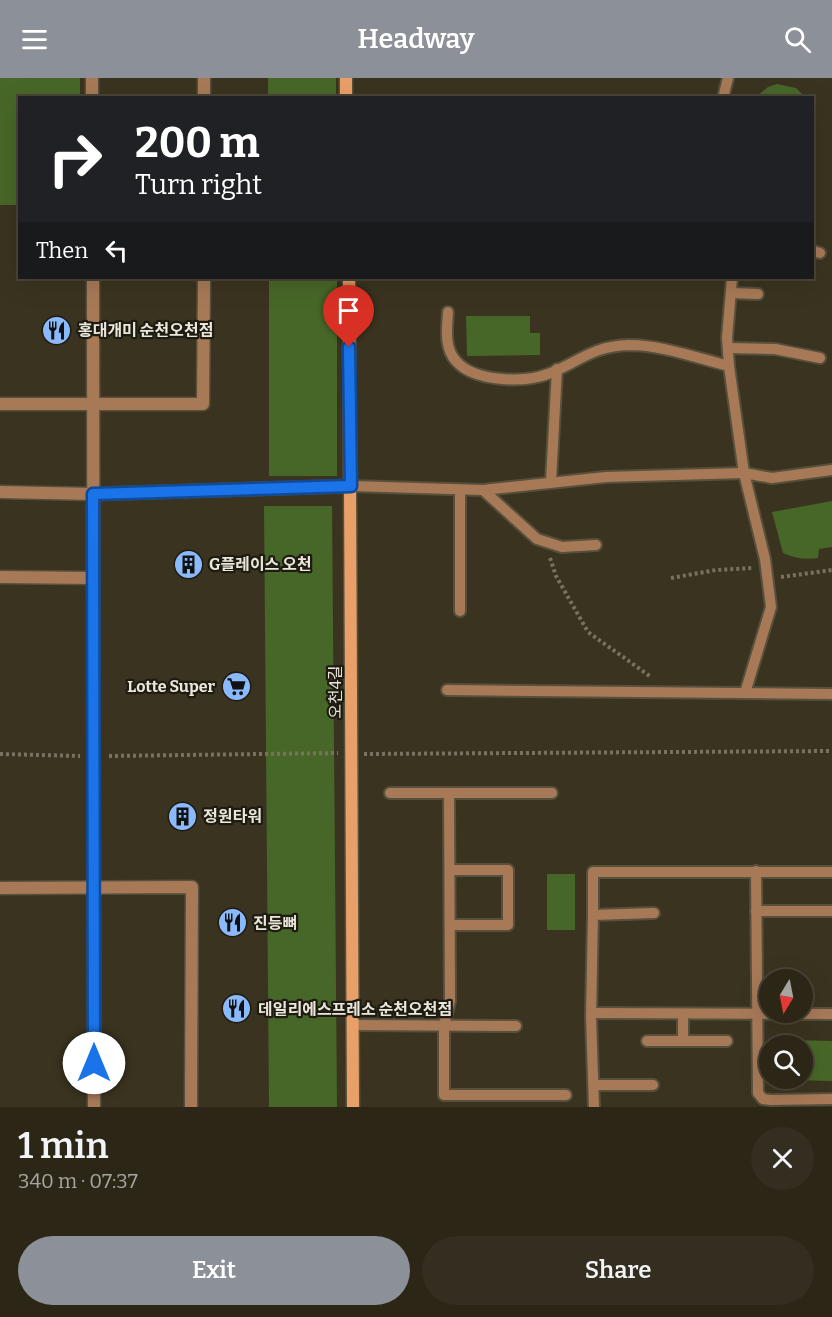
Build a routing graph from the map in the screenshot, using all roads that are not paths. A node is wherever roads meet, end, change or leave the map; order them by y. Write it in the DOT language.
graph roads {
  1 [pos="92,78"];
  2 [pos="204,78"];
  3 [pos="346,78"];
  4 [pos="728,78"];
  5 [pos="92,96"];
  6 [pos="204,96"];
  7 [pos="346,96"];
  8 [pos="724,96"];
  9 [pos="93,279"];
  10 [pos="204,279"];
  11 [pos="348,279"];
  12 [pos="732,279"];
  13 [pos="731,293"];
  14 [pos="758,294"];
  15 [pos="448,312"];
  16 [pos="728,348"];
  17 [pos="820,358"];
  18 [pos="729,366"];
  19 [pos="557,369"];
  20 [pos="0,404"];
  21 [pos="93,404"];
  22 [pos="832,470"];
  23 [pos="744,473"];
  24 [pos="551,481"];
  25 [pos="351,486"];
  26 [pos="460,490"];
  27 [pos="483,490"];
  28 [pos="0,492"];
  29 [pos="93,494"];
  30 [pos="596,545"];
  31 [pos="0,576"];
  32 [pos="93,578"];
  33 [pos="460,611"];
  34 [pos="447,690"];
  35 [pos="745,693"];
  36 [pos="832,694"];
  37 [pos="390,793"];
  38 [pos="449,793"];
  39 [pos="552,793"];
  40 [pos="450,870"];
  41 [pos="756,871"];
  42 [pos="832,872"];
  43 [pos="0,888"];
  44 [pos="94,888"];
  45 [pos="756,911"];
  46 [pos="832,911"];
  47 [pos="654,914"];
  48 [pos="593,915"];
  49 [pos="450,925"];
  50 [pos="591,1013"];
  51 [pos="682,1014"];
  52 [pos="756,1014"];
  53 [pos="832,1014"];
  54 [pos="353,1025"];
  55 [pos="444,1025"];
  56 [pos="516,1026"];
  57 [pos="647,1041"];
  58 [pos="683,1041"];
  59 [pos="727,1041"];
  60 [pos="594,1085"];
  61 [pos="653,1085"];
  62 [pos="566,1095"];
  63 [pos="832,1099"];
  64 [pos="94,1107"];
  65 [pos="190,1107"];
  66 [pos="353,1107"];
  67 [pos="594,1107"];
  1 -- 5 [label="street"];
  2 -- 6 [label="street"];
  3 -- 7 [label="street"];
  4 -- 8 [label="lane"];
  9 -- 21 [label="street"];
  10 -- 21 [label="street"];
  11 -- 25 [label="street, 오천4길"];
  12 -- 13 [label="lane"];
  13 -- 14 [label="lane"];
  13 -- 16 [label="lane"];
  15 -- 19 [label="lane"];
  16 -- 17 [label="lane"];
  16 -- 18 [label="lane"];
  18 -- 19 [label="lane"];
  18 -- 23 [label="lane"];
  19 -- 24 [label="lane"];
  20 -- 21 [label="street"];
  21 -- 29 [label="street"];
  22 -- 23 [label="lane"];
  23 -- 24 [label="lane"];
  23 -- 35 [label="lane"];
  24 -- 27 [label="lane"];
  25 -- 26 [label="lane"];
  25 -- 29 [label="street"];
  25 -- 54 [label="street, 오천4길"];
  26 -- 27 [label="lane"];
  26 -- 33 [label="lane"];
  27 -- 30 [label="lane"];
  28 -- 29 [label="street"];
  29 -- 32 [label="street"];
  31 -- 32 [label="street"];
  32 -- 44 [label="street"];
  34 -- 35 [label="lane"];
  35 -- 36 [label="lane"];
  37 -- 38 [label="lane"];
  38 -- 39 [label="lane"];
  38 -- 40 [label="lane"];
  40 -- 49 [label="lane"];
  40 -- 49 [label="lane"];
  41 -- 42 [label="lane"];
  41 -- 45 [label="lane"];
  41 -- 48 [label="lane"];
  43 -- 44 [label="street"];
  44 -- 64 [label="street"];
  44 -- 65 [label="street"];
  45 -- 46 [label="lane"];
  45 -- 52 [label="lane"];
  47 -- 48 [label="lane"];
  48 -- 50 [label="lane"];
  49 -- 55 [label="lane"];
  50 -- 51 [label="lane"];
  50 -- 60 [label="lane"];
  51 -- 52 [label="lane"];
  51 -- 58 [label="lane"];
  52 -- 53 [label="lane"];
  52 -- 63 [label="lane"];
  54 -- 55 [label="lane"];
  54 -- 66 [label="street, 오천4길"];
  55 -- 56 [label="lane"];
  55 -- 62 [label="lane"];
  57 -- 58 [label="lane"];
  58 -- 59 [label="lane"];
  60 -- 61 [label="lane"];
  60 -- 67 [label="lane"];
}
